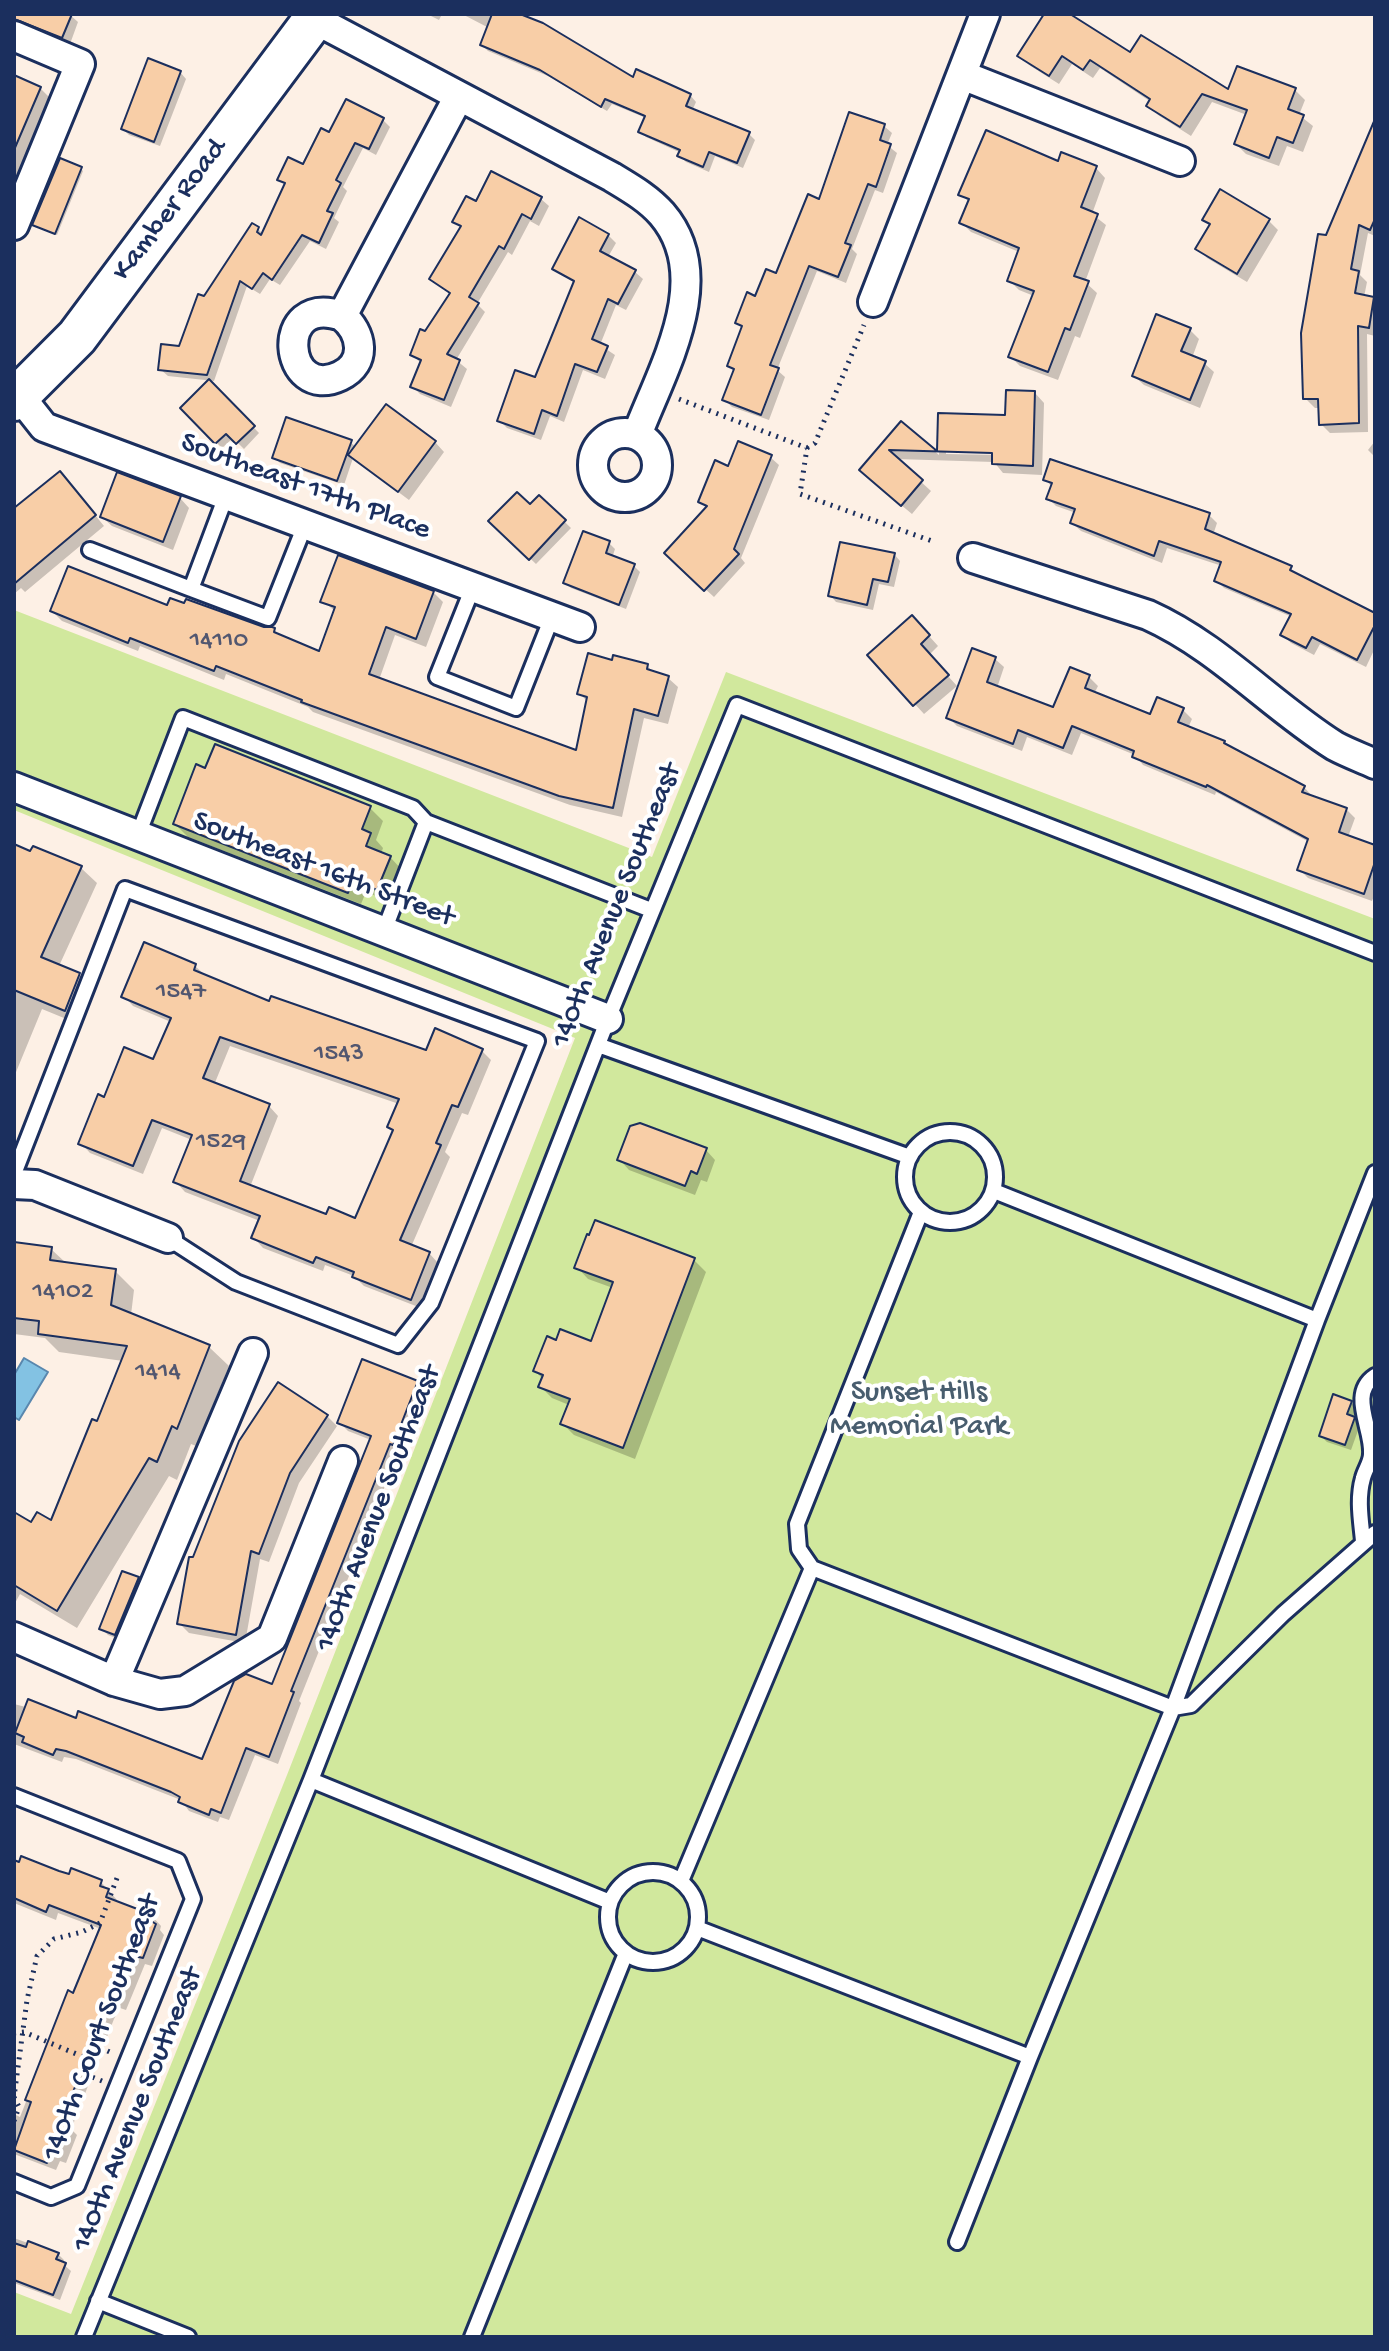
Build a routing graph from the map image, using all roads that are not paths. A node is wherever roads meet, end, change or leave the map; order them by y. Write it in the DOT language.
graph roads {
  1 [pos="985,14"];
  2 [pos="316,16"];
  3 [pos="14,36"];
  4 [pos="962,75"];
  5 [pos="459,96"];
  6 [pos="1180,161"];
  7 [pos="14,225"];
  8 [pos="873,302"];
  9 [pos="342,316"];
  10 [pos="16,394"];
  11 [pos="637,435"];
  12 [pos="226,496"];
  13 [pos="305,525"];
  14 [pos="90,550"];
  15 [pos="973,558"];
  16 [pos="473,587"];
  17 [pos="191,589"];
  18 [pos="552,617"];
  19 [pos="580,627"];
  20 [pos="1375,764"];
  21 [pos="14,787"];
  22 [pos="426,822"];
  23 [pos="138,835"];
  24 [pos="651,910"];
  25 [pos="384,931"];
  26 [pos="1375,953"];
  27 [pos="603,1032"];
  28 [pos="910,1157"];
  29 [pos="1375,1173"];
  30 [pos="14,1174"];
  31 [pos="14,1184"];
  32 [pos="994,1191"];
  33 [pos="921,1212"];
  34 [pos="168,1238"];
  35 [pos="1317,1320"];
  36 [pos="253,1353"];
  37 [pos="1375,1376"];
  38 [pos="1373,1453"];
  39 [pos="343,1461"];
  40 [pos="1369,1537"];
  41 [pos="812,1568"];
  42 [pos="14,1637"];
  43 [pos="114,1681"];
  44 [pos="1173,1708"];
  45 [pos="311,1780"];
  46 [pos="14,1796"];
  47 [pos="681,1881"];
  48 [pos="610,1902"];
  49 [pos="697,1928"];
  50 [pos="626,1953"];
  51 [pos="1030,2057"];
  52 [pos="14,2182"];
  53 [pos="957,2242"];
  54 [pos="98,2301"];
  55 [pos="84,2337"];
  56 [pos="188,2337"];
  57 [pos="472,2337"];
  1 -- 4 [label="street"];
  2 -- 5 [label="street"];
  2 -- 10 [label="street, Kamber Road"];
  3 -- 7 [label="street"];
  4 -- 6 [label="street"];
  4 -- 8 [label="street"];
  5 -- 9 [label="street"];
  5 -- 11 [label="street"];
  10 -- 12 [label="street, Southeast 17th Place"];
  12 -- 13 [label="street, Southeast 17th Place"];
  12 -- 17 [label="lane"];
  13 -- 16 [label="street, Southeast 17th Place"];
  13 -- 17 [label="lane"];
  14 -- 17 [label="lane"];
  15 -- 20 [label="street"];
  16 -- 18 [label="street, Southeast 17th Place"];
  16 -- 18 [label="lane"];
  18 -- 19 [label="street, Southeast 17th Place"];
  21 -- 23 [label="street, Southeast 16th Street"];
  22 -- 23 [label="lane"];
  22 -- 24 [label="lane"];
  22 -- 25 [label="lane"];
  23 -- 25 [label="street, Southeast 16th Street"];
  24 -- 26 [label="lane, 140th Avenue Southeast"];
  24 -- 27 [label="lane, 140th Avenue Southeast"];
  25 -- 27 [label="street, Southeast 16th Street"];
  27 -- 28 [label="lane"];
  27 -- 45 [label="lane, 140th Avenue Southeast"];
  28 -- 32 [label="lane"];
  28 -- 33 [label="lane"];
  29 -- 35 [label="lane"];
  30 -- 34 [label="lane"];
  31 -- 34 [label="street"];
  32 -- 33 [label="lane"];
  32 -- 35 [label="lane"];
  33 -- 41 [label="lane"];
  35 -- 44 [label="lane"];
  36 -- 43 [label="street"];
  37 -- 38 [label="lane"];
  38 -- 40 [label="lane"];
  39 -- 43 [label="street"];
  40 -- 44 [label="lane"];
  41 -- 44 [label="lane"];
  41 -- 47 [label="lane"];
  42 -- 43 [label="street"];
  44 -- 51 [label="lane"];
  45 -- 48 [label="lane"];
  45 -- 54 [label="lane, 140th Avenue Southeast"];
  46 -- 52 [label="lane, 140th Court Southeast"];
  47 -- 48 [label="lane"];
  47 -- 49 [label="lane"];
  48 -- 50 [label="lane"];
  49 -- 50 [label="lane"];
  49 -- 51 [label="lane"];
  50 -- 57 [label="lane"];
  51 -- 53 [label="lane"];
  54 -- 55 [label="lane, 140th Avenue Southeast"];
  54 -- 56 [label="lane"];
}
